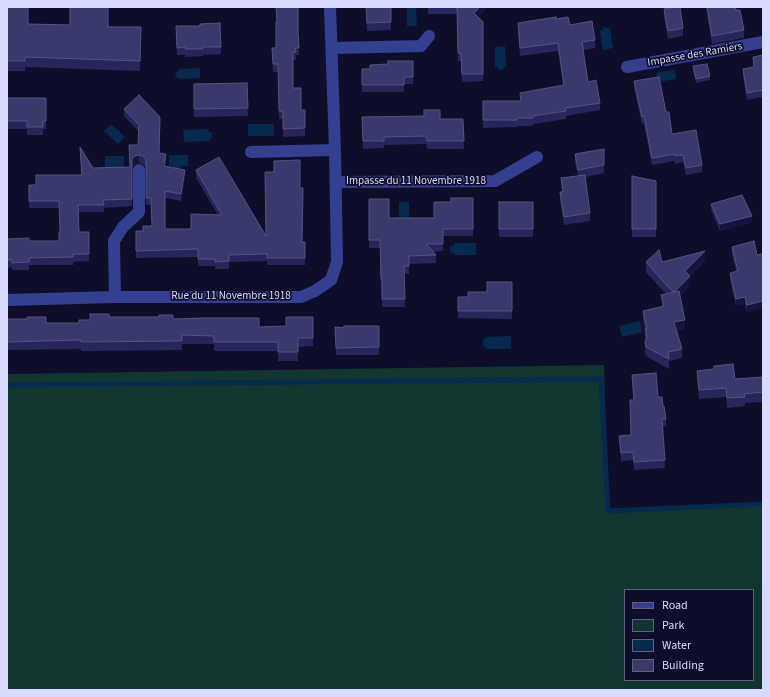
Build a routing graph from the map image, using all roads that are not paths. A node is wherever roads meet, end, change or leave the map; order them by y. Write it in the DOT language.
graph roads {
  1 [pos="330,7"];
  2 [pos="429,36"];
  3 [pos="763,42"];
  4 [pos="332,48"];
  5 [pos="627,67"];
  6 [pos="335,150"];
  7 [pos="251,152"];
  8 [pos="537,157"];
  9 [pos="139,170"];
  10 [pos="336,182"];
  11 [pos="115,297"];
  12 [pos="7,300"];
  1 -- 4 [label="street, Rue du 11 Novembre 1918"];
  2 -- 4 [label="street"];
  3 -- 5 [label="street, Impasse des Ramiers"];
  4 -- 6 [label="street, Rue du 11 Novembre 1918"];
  6 -- 7 [label="street"];
  6 -- 10 [label="street, Rue du 11 Novembre 1918"];
  8 -- 10 [label="street, Impasse du 11 Novembre 1918"];
  9 -- 11 [label="street"];
  10 -- 11 [label="street, Rue du 11 Novembre 1918"];
  11 -- 12 [label="street, Rue du 11 Novembre 1918"];
}
